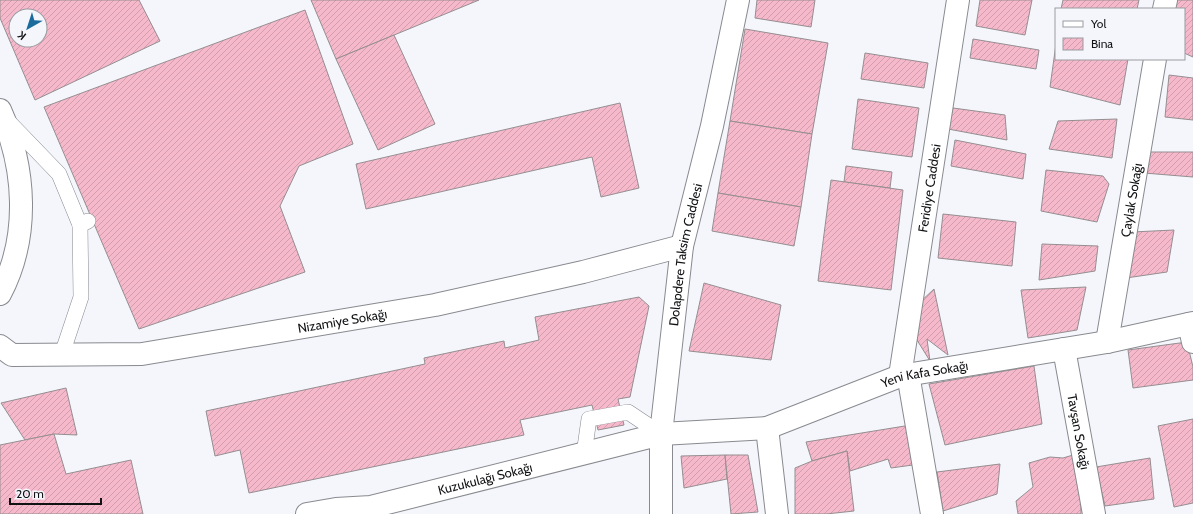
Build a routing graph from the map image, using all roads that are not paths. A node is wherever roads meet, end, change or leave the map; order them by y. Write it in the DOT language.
graph roads {
  1 [pos="738,0"];
  2 [pos="958,0"];
  3 [pos="1155,60"];
  4 [pos="2,113"];
  5 [pos="682,246"];
  6 [pos="4,286"];
  7 [pos="1192,330"];
  8 [pos="1107,342"];
  9 [pos="0,346"];
  10 [pos="1064,349"];
  11 [pos="62,354"];
  12 [pos="904,375"];
  13 [pos="767,428"];
  14 [pos="662,434"];
  15 [pos="584,454"];
  16 [pos="307,514"];
  17 [pos="661,514"];
  18 [pos="777,514"];
  19 [pos="932,514"];
  20 [pos="1094,514"];
  1 -- 5 [label="street, Dolapdere Taksim Caddesi"];
  2 -- 12 [label="street, Feridiye Caddesi"];
  3 -- 8 [label="street, Çaylak Sokağı"];
  4 -- 6 [label="street"];
  4 -- 11 [label="lane"];
  5 -- 11 [label="street, Nizamiye Sokağı"];
  5 -- 14 [label="street, Dolapdere Taksim Caddesi"];
  7 -- 8 [label="street, Yeni Kafa Sokağı"];
  8 -- 10 [label="street, Yeni Kafa Sokağı"];
  9 -- 11 [label="street, Nizamiye Sokağı"];
  10 -- 12 [label="street, Yeni Kafa Sokağı"];
  10 -- 20 [label="street, Tavşan Sokağı"];
  12 -- 13 [label="street, Yeni Kafa Sokağı"];
  12 -- 19 [label="street, Feridiye Caddesi"];
  13 -- 14 [label="street, Yeni Kafa Sokağı"];
  13 -- 18 [label="street"];
  14 -- 15 [label="street, Kuzukulağı Sokağı"];
  14 -- 15 [label="lane"];
  14 -- 17 [label="street, Dolapdere Taksim Caddesi"];
  15 -- 16 [label="street, Kuzukulağı Sokağı"];
}
